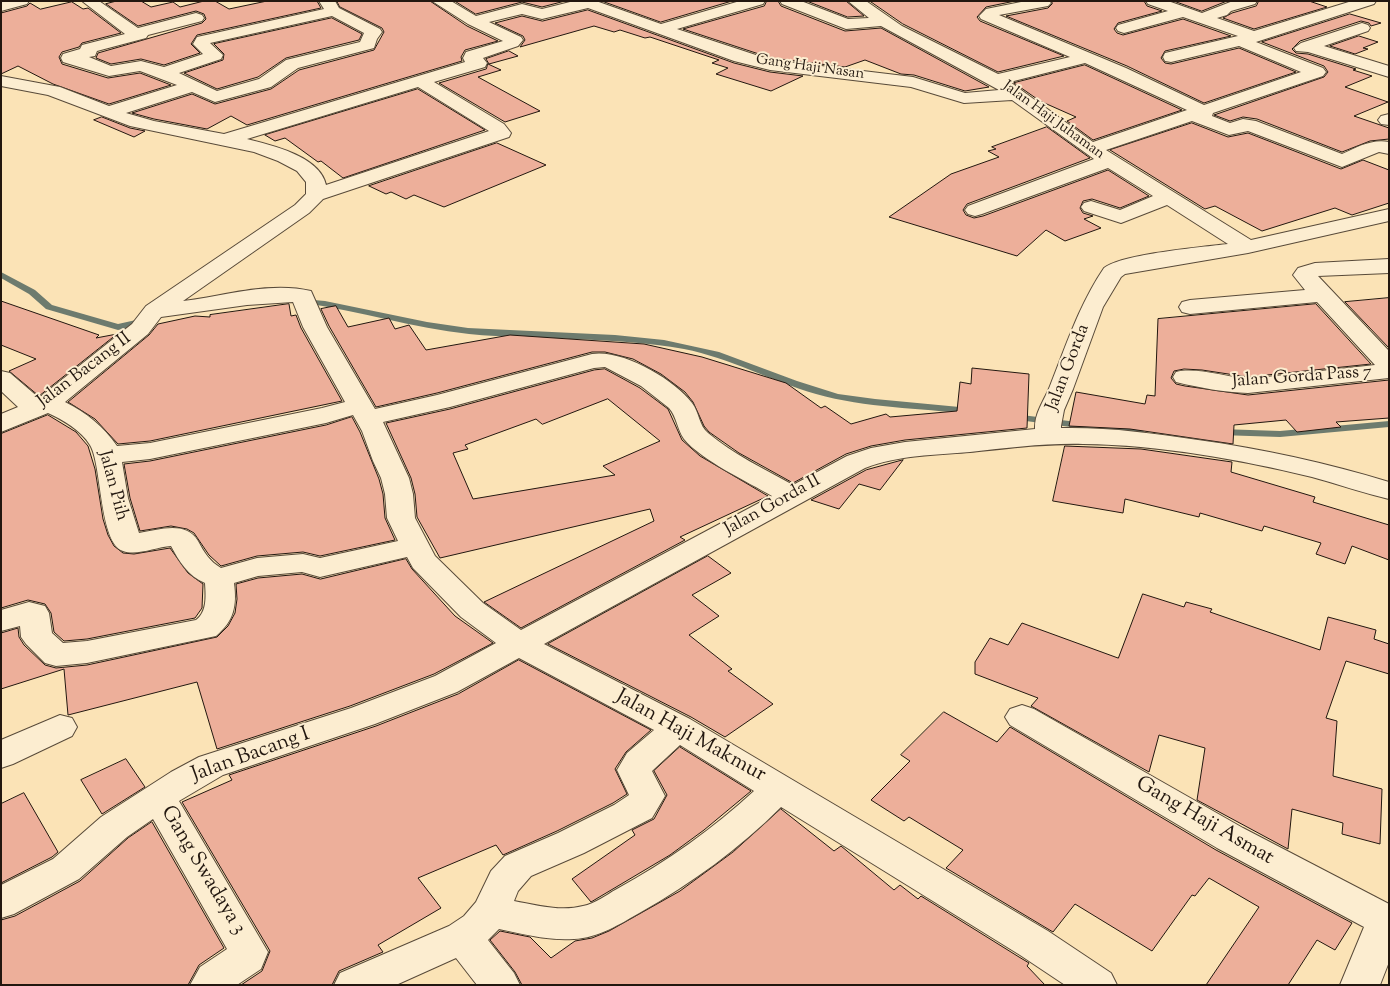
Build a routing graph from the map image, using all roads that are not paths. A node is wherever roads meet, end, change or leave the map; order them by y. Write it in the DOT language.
graph roads {
  1 [pos="22,1"];
  2 [pos="89,1"];
  3 [pos="440,1"];
  4 [pos="758,1"];
  5 [pos="787,1"];
  6 [pos="855,1"];
  7 [pos="1153,1"];
  8 [pos="1250,1"];
  9 [pos="1317,1"];
  10 [pos="1369,1"];
  11 [pos="584,2"];
  12 [pos="1043,3"];
  13 [pos="1,6"];
  14 [pos="331,6"];
  15 [pos="1342,9"];
  16 [pos="1194,16"];
  17 [pos="196,18"];
  18 [pos="474,21"];
  19 [pos="885,21"];
  20 [pos="1124,28"];
  21 [pos="1362,28"];
  22 [pos="661,29"];
  23 [pos="1158,30"];
  24 [pos="136,33"];
  25 [pos="1247,39"];
  26 [pos="1171,57"];
  27 [pos="1085,58"];
  28 [pos="164,72"];
  29 [pos="1389,72"];
  30 [pos="996,80"];
  31 [pos="1,81"];
  32 [pos="422,82"];
  33 [pos="193,86"];
  34 [pos="1016,94"];
  35 [pos="110,112"];
  36 [pos="1199,114"];
  37 [pos="227,138"];
  38 [pos="1389,148"];
  39 [pos="1090,149"];
  40 [pos="1108,161"];
  41 [pos="316,195"];
  42 [pos="1169,197"];
  43 [pos="1091,207"];
  44 [pos="975,210"];
  45 [pos="1389,215"];
  46 [pos="1278,257"];
  47 [pos="1389,266"];
  48 [pos="1323,295"];
  49 [pos="1190,307"];
  50 [pos="149,318"];
  51 [pos="1389,366"];
  52 [pos="1389,371"];
  53 [pos="1185,376"];
  54 [pos="1,378"];
  55 [pos="42,406"];
  56 [pos="364,412"];
  57 [pos="1,424"];
  58 [pos="1049,424"];
  59 [pos="108,455"];
  60 [pos="1389,491"];
  61 [pos="792,496"];
  62 [pos="416,546"];
  63 [pos="219,578"];
  64 [pos="1,621"];
  65 [pos="520,645"];
  66 [pos="1022,717"];
  67 [pos="60,727"];
  68 [pos="678,728"];
  69 [pos="1,755"];
  70 [pos="779,788"];
  71 [pos="158,797"];
  72 [pos="1,903"];
  73 [pos="490,912"];
  74 [pos="1387,921"];
  75 [pos="463,937"];
  76 [pos="210,985"];
  77 [pos="354,985"];
  78 [pos="500,985"];
  79 [pos="1097,985"];
  80 [pos="1360,985"];
  1 -- 13 [label="street"];
  2 -- 24 [label="street"];
  3 -- 18 [label="street"];
  4 -- 22 [label="street"];
  5 -- 19 [label="street"];
  6 -- 19 [label="street, Jalan Haji Juhaman"];
  7 -- 16 [label="street"];
  8 -- 16 [label="street"];
  9 -- 15 [label="street"];
  10 -- 15 [label="street"];
  11 -- 18 [label="street"];
  11 -- 22 [label="street, Gang Haji Nasan"];
  12 -- 27 [label="street"];
  14 -- 28 [label="street"];
  14 -- 33 [label="street"];
  15 -- 25 [label="street"];
  16 -- 20 [label="street"];
  16 -- 23 [label="street"];
  16 -- 25 [label="street"];
  17 -- 24 [label="street"];
  18 -- 32 [label="street"];
  19 -- 30 [label="street, Jalan Haji Juhaman"];
  21 -- 29 [label="street"];
  22 -- 34 [label="street, Gang Haji Nasan"];
  24 -- 28 [label="street"];
  25 -- 26 [label="street"];
  25 -- 36 [label="street"];
  27 -- 30 [label="street"];
  27 -- 36 [label="street"];
  28 -- 33 [label="street"];
  30 -- 34 [label="street, Jalan Haji Juhaman"];
  31 -- 35 [label="street"];
  32 -- 37 [label="street"];
  32 -- 41 [label="street"];
  33 -- 35 [label="street"];
  34 -- 39 [label="street, Jalan Haji Juhaman"];
  35 -- 37 [label="street"];
  36 -- 38 [label="street"];
  36 -- 39 [label="street"];
  37 -- 41 [label="street"];
  39 -- 40 [label="street, Jalan Haji Juhaman"];
  40 -- 42 [label="street, Jalan Haji Juhaman"];
  40 -- 44 [label="street"];
  41 -- 50 [label="street, Jalan Bacang II"];
  42 -- 43 [label="street"];
  42 -- 46 [label="street, Jalan Haji Juhaman"];
  45 -- 46 [label="street, Jalan Gorda"];
  46 -- 47 [label="street"];
  46 -- 48 [label="street, Jalan Haji Juhaman"];
  46 -- 58 [label="street, Jalan Gorda"];
  48 -- 49 [label="street"];
  48 -- 51 [label="street, Jalan Haji Juhaman"];
  50 -- 55 [label="street, Jalan Bacang II"];
  50 -- 56 [label="street, Jalan Haji Makmur"];
  52 -- 53 [label="street, Jalan Gorda Pass 7"];
  54 -- 55 [label="street, Jalan Piih"];
  55 -- 57 [label="street, Jalan Bacang II"];
  55 -- 59 [label="street, Jalan Piih"];
  56 -- 59 [label="street"];
  56 -- 61 [label="street"];
  56 -- 62 [label="street, Jalan Haji Makmur"];
  58 -- 60 [label="street, Jalan Gorda"];
  58 -- 61 [label="street, Jalan Gorda II"];
  59 -- 63 [label="street, Jalan Piih"];
  61 -- 65 [label="street, Jalan Gorda II"];
  62 -- 63 [label="street"];
  62 -- 65 [label="street, Jalan Haji Makmur"];
  63 -- 64 [label="street"];
  65 -- 68 [label="street, Jalan Haji Makmur"];
  65 -- 71 [label="street, Jalan Bacang I"];
  66 -- 74 [label="street, Gang Haji Asmat"];
  67 -- 69 [label="street"];
  68 -- 70 [label="street, Jalan Haji Makmur"];
  68 -- 73 [label="street"];
  70 -- 73 [label="street"];
  70 -- 79 [label="street, Jalan Haji Makmur"];
  71 -- 72 [label="street, Jalan Bacang I"];
  71 -- 76 [label="street, Gang Swadaya 3"];
  73 -- 75 [label="street"];
  74 -- 80 [label="street"];
  75 -- 77 [label="street"];
  75 -- 78 [label="street"];
}
